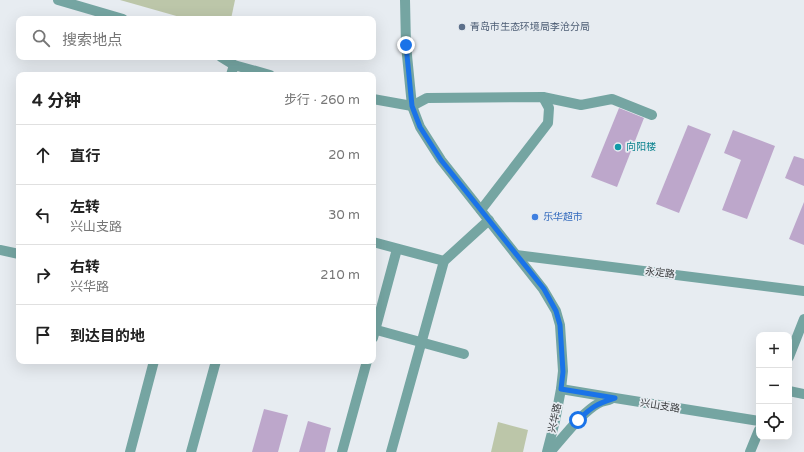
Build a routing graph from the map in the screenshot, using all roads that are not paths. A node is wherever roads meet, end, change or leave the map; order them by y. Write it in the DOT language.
graph roads {
  1 [pos="58,0"];
  2 [pos="404,0"];
  3 [pos="113,16"];
  4 [pos="224,60"];
  5 [pos="232,70"];
  6 [pos="247,72"];
  7 [pos="543,97"];
  8 [pos="376,100"];
  9 [pos="412,106"];
  10 [pos="652,115"];
  11 [pos="481,210"];
  12 [pos="489,220"];
  13 [pos="376,243"];
  14 [pos="397,249"];
  15 [pos="0,250"];
  16 [pos="16,253"];
  17 [pos="516,255"];
  18 [pos="444,261"];
  19 [pos="804,291"];
  20 [pos="804,319"];
  21 [pos="376,325"];
  22 [pos="376,332"];
  23 [pos="421,343"];
  24 [pos="792,349"];
  25 [pos="464,354"];
  26 [pos="153,364"];
  27 [pos="215,364"];
  28 [pos="366,364"];
  29 [pos="561,389"];
  30 [pos="792,392"];
  31 [pos="804,394"];
  32 [pos="615,398"];
  33 [pos="756,421"];
  34 [pos="756,437"];
  35 [pos="130,452"];
  36 [pos="191,452"];
  37 [pos="342,452"];
  38 [pos="391,452"];
  39 [pos="547,452"];
  40 [pos="550,452"];
  41 [pos="750,452"];
  1 -- 3 [label="street"];
  2 -- 9 [label="street, 兴华路"];
  4 -- 5 [label="street"];
  5 -- 6 [label="street"];
  7 -- 9 [label="street"];
  7 -- 10 [label="street"];
  7 -- 11 [label="street"];
  8 -- 9 [label="street"];
  9 -- 11 [label="street, 兴华路"];
  11 -- 12 [label="street, 兴华路"];
  12 -- 17 [label="street, 兴华路"];
  12 -- 18 [label="street"];
  13 -- 14 [label="street"];
  14 -- 18 [label="street"];
  14 -- 21 [label="street"];
  15 -- 16 [label="street"];
  17 -- 19 [label="street, 永定路"];
  17 -- 29 [label="street, 兴华路"];
  18 -- 23 [label="street"];
  20 -- 24 [label="street"];
  22 -- 23 [label="street"];
  23 -- 25 [label="street"];
  23 -- 38 [label="street"];
  26 -- 35 [label="street"];
  27 -- 36 [label="street"];
  28 -- 37 [label="street"];
  29 -- 32 [label="street, 兴山支路"];
  29 -- 39 [label="street, 兴华路"];
  30 -- 31 [label="street"];
  32 -- 33 [label="street, 兴山支路"];
  32 -- 40 [label="street"];
  34 -- 41 [label="street"];
}
